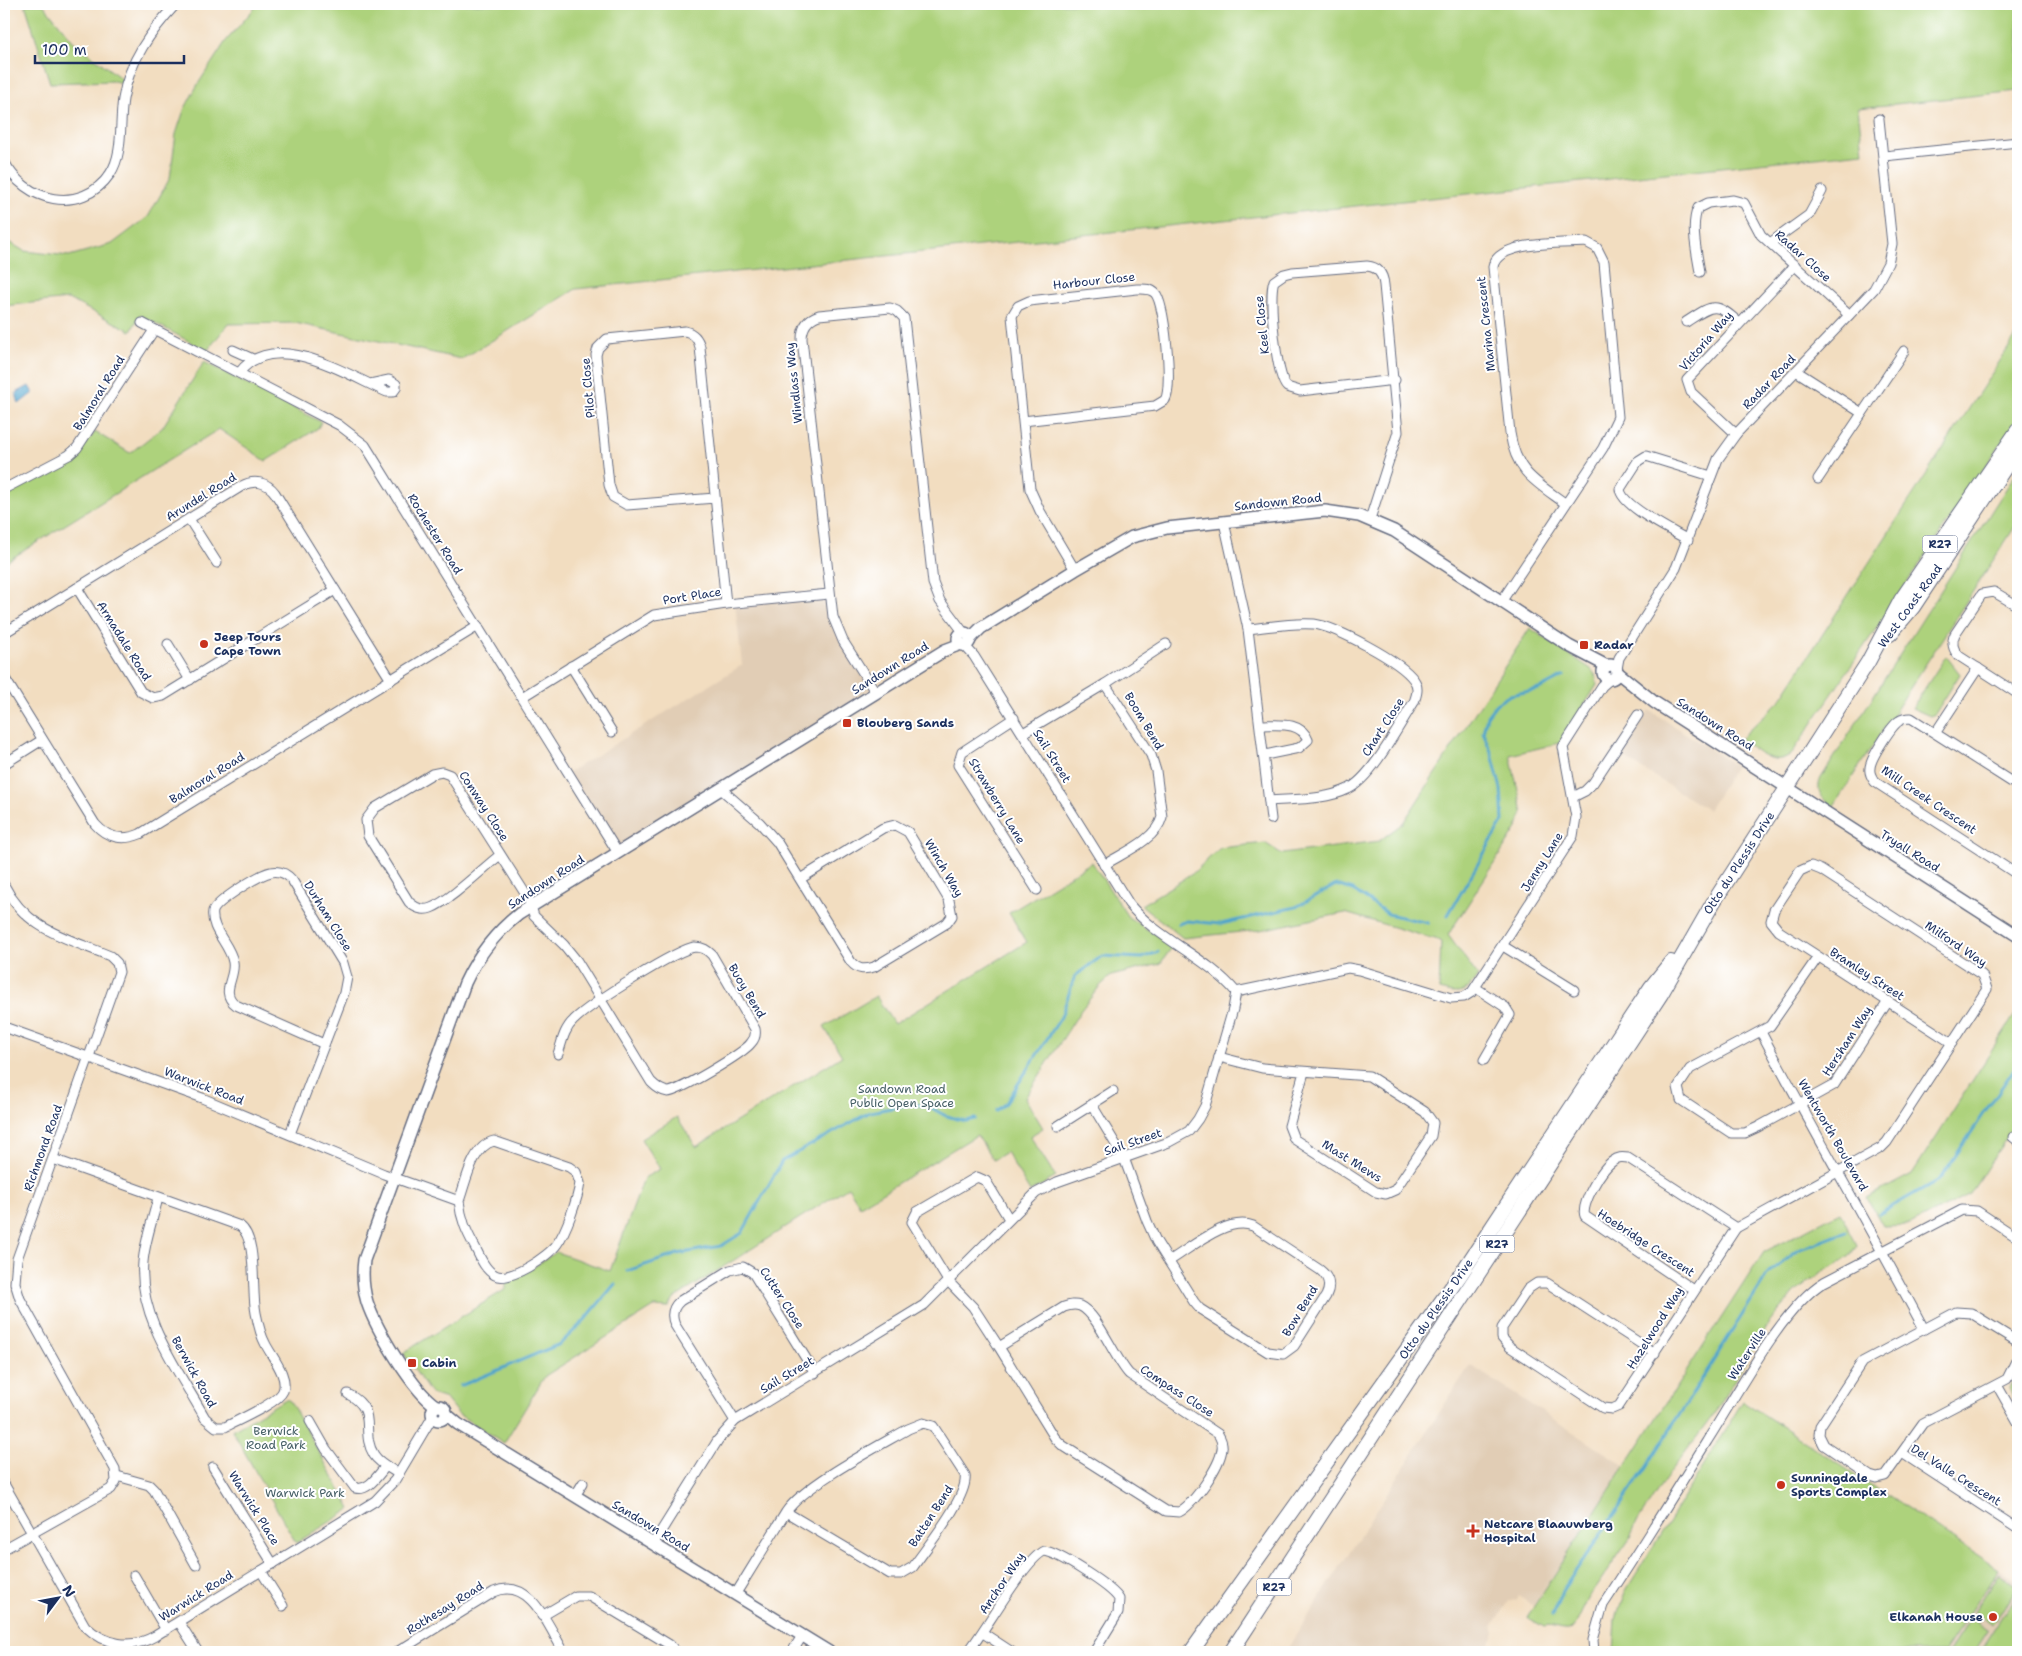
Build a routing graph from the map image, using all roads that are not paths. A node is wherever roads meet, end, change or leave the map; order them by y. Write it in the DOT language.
graph roads {
  1 [pos="176,4"];
  2 [pos="1879,119"];
  3 [pos="2018,142"];
  4 [pos="1884,156"];
  5 [pos="4,161"];
  6 [pos="1822,191"];
  7 [pos="1770,243"];
  8 [pos="1795,265"];
  9 [pos="1700,272"];
  10 [pos="1849,315"];
  11 [pos="1686,322"];
  12 [pos="1738,322"];
  13 [pos="142,323"];
  14 [pos="154,330"];
  15 [pos="233,350"];
  16 [pos="1904,351"];
  17 [pos="253,359"];
  18 [pos="1796,371"];
  19 [pos="239,373"];
  20 [pos="1394,380"];
  21 [pos="370,384"];
  22 [pos="1862,413"];
  23 [pos="1023,421"];
  24 [pos="2018,430"];
  25 [pos="1736,434"];
  26 [pos="2018,448"];
  27 [pos="1711,476"];
  28 [pos="1818,479"];
  29 [pos="4,489"];
  30 [pos="715,498"];
  31 [pos="1566,504"];
  32 [pos="189,519"];
  33 [pos="1370,519"];
  34 [pos="1224,522"];
  35 [pos="1688,540"];
  36 [pos="217,563"];
  37 [pos="1075,570"];
  38 [pos="77,588"];
  39 [pos="335,590"];
  40 [pos="829,594"];
  41 [pos="1501,602"];
  42 [pos="2017,603"];
  43 [pos="726,604"];
  44 [pos="478,626"];
  45 [pos="1248,629"];
  46 [pos="4,634"];
  47 [pos="964,639"];
  48 [pos="168,644"];
  49 [pos="1166,644"];
  50 [pos="1868,662"];
  51 [pos="571,666"];
  52 [pos="1978,668"];
  53 [pos="1610,672"];
  54 [pos="4,677"];
  55 [pos="190,680"];
  56 [pos="390,680"];
  57 [pos="1105,684"];
  58 [pos="876,693"];
  59 [pos="2018,694"];
  60 [pos="522,697"];
  61 [pos="1638,715"];
  62 [pos="1014,718"];
  63 [pos="1261,725"];
  64 [pos="612,732"];
  65 [pos="1936,732"];
  66 [pos="1023,733"];
  67 [pos="42,740"];
  68 [pos="1265,755"];
  69 [pos="4,764"];
  70 [pos="2018,786"];
  71 [pos="721,789"];
  72 [pos="1787,789"];
  73 [pos="1573,797"];
  74 [pos="1269,801"];
  75 [pos="1271,819"];
  76 [pos="618,853"];
  77 [pos="500,855"];
  78 [pos="1104,865"];
  79 [pos="2018,875"];
  80 [pos="800,879"];
  81 [pos="4,885"];
  82 [pos="1037,890"];
  83 [pos="530,907"];
  84 [pos="1772,921"];
  85 [pos="1692,936"];
  86 [pos="2018,936"];
  87 [pos="1503,946"];
  88 [pos="1818,957"];
  89 [pos="1476,988"];
  90 [pos="1574,990"];
  91 [pos="1236,992"];
  92 [pos="600,1000"];
  93 [pos="1887,1003"];
  94 [pos="4,1027"];
  95 [pos="1761,1032"];
  96 [pos="1952,1043"];
  97 [pos="324,1044"];
  98 [pos="558,1054"];
  99 [pos="89,1057"];
  100 [pos="1219,1057"];
  101 [pos="1484,1060"];
  102 [pos="1304,1072"];
  103 [pos="1113,1091"];
  104 [pos="1092,1105"];
  105 [pos="1800,1105"];
  106 [pos="1058,1126"];
  107 [pos="290,1134"];
  108 [pos="1124,1158"];
  109 [pos="53,1159"];
  110 [pos="1837,1172"];
  111 [pos="393,1177"];
  112 [pos="158,1198"];
  113 [pos="459,1201"];
  114 [pos="1009,1219"];
  115 [pos="1736,1228"];
  116 [pos="2018,1238"];
  117 [pos="1883,1251"];
  118 [pos="1169,1261"];
  119 [pos="948,1281"];
  120 [pos="1694,1290"];
  121 [pos="1924,1329"];
  122 [pos="2018,1342"];
  123 [pos="1000,1346"];
  124 [pos="1654,1353"];
  125 [pos="2018,1356"];
  126 [pos="815,1372"];
  127 [pos="1997,1385"];
  128 [pos="348,1394"];
  129 [pos="435,1414"];
  130 [pos="310,1421"];
  131 [pos="735,1421"];
  132 [pos="2018,1422"];
  133 [pos="1902,1453"];
  134 [pos="386,1466"];
  135 [pos="213,1467"];
  136 [pos="398,1474"];
  137 [pos="116,1476"];
  138 [pos="583,1483"];
  139 [pos="4,1484"];
  140 [pos="575,1496"];
  141 [pos="786,1512"];
  142 [pos="2018,1529"];
  143 [pos="32,1534"];
  144 [pos="653,1544"];
  145 [pos="4,1549"];
  146 [pos="273,1564"];
  147 [pos="196,1565"];
  148 [pos="261,1571"];
  149 [pos="134,1575"];
  150 [pos="735,1595"];
  151 [pos="283,1606"];
  152 [pos="542,1616"];
  153 [pos="179,1622"];
  154 [pos="166,1630"];
  155 [pos="984,1633"];
  156 [pos="802,1636"];
  157 [pos="198,1652"];
  158 [pos="397,1652"];
  159 [pos="564,1652"];
  160 [pos="676,1652"];
  161 [pos="792,1652"];
  162 [pos="829,1652"];
  163 [pos="968,1652"];
  164 [pos="1012,1652"];
  165 [pos="1094,1652"];
  166 [pos="1191,1652"];
  167 [pos="1231,1652"];
  168 [pos="1594,1652"];
  1 -- 5 [label="street"];
  2 -- 4 [label="street, Radar Road"];
  3 -- 4 [label="street"];
  4 -- 10 [label="street, Radar Road"];
  6 -- 7 [label="street"];
  7 -- 8 [label="street, Radar Close"];
  7 -- 9 [label="street, Radar Close"];
  8 -- 10 [label="street, Radar Close"];
  8 -- 12 [label="street, Victoria Way"];
  10 -- 18 [label="street, Radar Road"];
  11 -- 12 [label="street"];
  12 -- 25 [label="street, Victoria Way"];
  13 -- 14 [label="street, Rochester Road"];
  14 -- 19 [label="street, Rochester Road"];
  14 -- 29 [label="street, Balmoral Road"];
  15 -- 17 [label="street"];
  16 -- 22 [label="street"];
  17 -- 19 [label="street"];
  17 -- 21 [label="street"];
  18 -- 22 [label="street"];
  18 -- 25 [label="street, Radar Road"];
  19 -- 44 [label="street, Rochester Road"];
  20 -- 20 [label="street, Keel Close"];
  20 -- 33 [label="street, Keel Close"];
  22 -- 28 [label="street"];
  23 -- 23 [label="street, Harbour Close"];
  23 -- 37 [label="street, Harbour Close"];
  24 -- 50 [label="main road, West Coast Road / R27"];
  25 -- 27 [label="street, Radar Road"];
  26 -- 50 [label="main road, West Coast Road / R27"];
  27 -- 35 [label="street, Radar Road"];
  27 -- 35 [label="street"];
  30 -- 30 [label="street, Pilot Close"];
  30 -- 43 [label="street, Pilot Close"];
  31 -- 31 [label="street, Marina Crescent"];
  31 -- 41 [label="street, Marina Crescent"];
  32 -- 36 [label="street"];
  32 -- 38 [label="street, Arundel Road"];
  32 -- 39 [label="street, Arundel Road"];
  33 -- 34 [label="street, Sandown Road"];
  33 -- 41 [label="street, Sandown Road"];
  34 -- 37 [label="street, Sandown Road"];
  34 -- 45 [label="street"];
  35 -- 53 [label="street, Radar Road"];
  37 -- 47 [label="street, Sandown Road"];
  38 -- 46 [label="street, Arundel Road"];
  38 -- 55 [label="street, Armadale Road"];
  39 -- 55 [label="street, Armadale Road"];
  39 -- 56 [label="street, Arundel Road"];
  40 -- 43 [label="street, Port Place"];
  40 -- 47 [label="street, Windlass Way"];
  40 -- 58 [label="street, Windlass Way"];
  41 -- 53 [label="street, Sandown Road"];
  42 -- 52 [label="street"];
  43 -- 51 [label="street, Port Place"];
  44 -- 56 [label="street, Balmoral Road"];
  44 -- 60 [label="street, Rochester Road"];
  45 -- 63 [label="street"];
  45 -- 74 [label="street, Chart Close"];
  47 -- 58 [label="street, Sandown Road"];
  47 -- 62 [label="street, Sail Street"];
  48 -- 55 [label="street"];
  49 -- 57 [label="street"];
  50 -- 72 [label="main road, West Coast Road / R27"];
  51 -- 60 [label="street, Port Place"];
  51 -- 64 [label="street"];
  52 -- 59 [label="street"];
  52 -- 65 [label="street"];
  53 -- 72 [label="street, Sandown Road"];
  53 -- 73 [label="street, Jenny Lane"];
  54 -- 67 [label="street, Balmoral Road"];
  56 -- 67 [label="street, Balmoral Road"];
  57 -- 66 [label="street"];
  57 -- 78 [label="street, Boom Bend"];
  58 -- 71 [label="street, Sandown Road"];
  60 -- 76 [label="street, Rochester Road"];
  61 -- 73 [label="street"];
  62 -- 66 [label="street, Sail Street"];
  62 -- 82 [label="street, Strawberry Lane"];
  63 -- 68 [label="street"];
  63 -- 68 [label="street"];
  65 -- 70 [label="street, Mill Creek Crescent"];
  65 -- 79 [label="street, Mill Creek Crescent"];
  66 -- 78 [label="street, Sail Street"];
  67 -- 69 [label="street"];
  68 -- 74 [label="street"];
  71 -- 76 [label="street, Sandown Road"];
  71 -- 80 [label="street, Winch Way"];
  72 -- 85 [label="main road, Otto du Plessis Drive / R27"];
  72 -- 86 [label="street, Tryall Road"];
  73 -- 87 [label="street, Jenny Lane"];
  74 -- 75 [label="street"];
  76 -- 83 [label="street, Sandown Road"];
  77 -- 77 [label="street, Conway Close"];
  77 -- 83 [label="street, Conway Close"];
  78 -- 91 [label="street, Sail Street"];
  80 -- 80 [label="street, Winch Way"];
  81 -- 99 [label="street, Richmond Road"];
  83 -- 92 [label="street, Buoy Bend"];
  83 -- 111 [label="street, Sandown Road"];
  84 -- 88 [label="street, Bramley Street"];
  84 -- 96 [label="street, Milford Way"];
  85 -- 166 [label="main road, Otto du Plessis Drive / R27"];
  85 -- 167 [label="main road, Otto du Plessis Drive / R27"];
  87 -- 89 [label="street, Jenny Lane"];
  87 -- 90 [label="street"];
  88 -- 93 [label="street, Bramley Street"];
  88 -- 95 [label="street"];
  89 -- 91 [label="street"];
  89 -- 101 [label="street"];
  91 -- 100 [label="street, Sail Street"];
  92 -- 92 [label="street, Buoy Bend"];
  92 -- 98 [label="street, Buoy Bend"];
  93 -- 96 [label="street, Bramley Street"];
  93 -- 105 [label="street, Hersham Way"];
  94 -- 99 [label="street, Warwick Road"];
  95 -- 105 [label="street, Wentworth Boulevard"];
  95 -- 105 [label="street, Hersham Way"];
  96 -- 110 [label="street, Milford Way"];
  97 -- 97 [label="street, Durham Close"];
  97 -- 107 [label="street, Durham Close"];
  99 -- 107 [label="street, Warwick Road"];
  99 -- 109 [label="street, Richmond Road"];
  100 -- 102 [label="street, Mast Mews"];
  100 -- 108 [label="street, Sail Street"];
  102 -- 102 [label="street, Mast Mews"];
  103 -- 104 [label="street"];
  104 -- 106 [label="street"];
  104 -- 108 [label="street, Bow Bend"];
  105 -- 110 [label="street, Wentworth Boulevard"];
  107 -- 111 [label="street, Warwick Road"];
  108 -- 114 [label="street, Sail Street"];
  108 -- 118 [label="street, Bow Bend"];
  109 -- 112 [label="street, Berwick Road"];
  109 -- 137 [label="street, Richmond Road"];
  110 -- 115 [label="street, Hazelwood Way"];
  110 -- 117 [label="street, Wentworth Boulevard"];
  111 -- 113 [label="street, Warwick Road"];
  111 -- 129 [label="street, Sandown Road"];
  112 -- 112 [label="street, Berwick Road"];
  113 -- 113 [label="street"];
  114 -- 119 [label="street, Sail Street"];
  114 -- 119 [label="street, Compass Close"];
  115 -- 120 [label="street, Hazelwood Way"];
  115 -- 120 [label="street, Hoebridge Crescent"];
  116 -- 117 [label="street, Waterville"];
  117 -- 121 [label="street"];
  117 -- 168 [label="street, Waterville"];
  118 -- 118 [label="street, Bow Bend"];
  119 -- 123 [label="street, Compass Close"];
  119 -- 126 [label="street, Sail Street"];
  120 -- 124 [label="street, Hazelwood Way"];
  121 -- 122 [label="street, Del Valle Crescent"];
  121 -- 133 [label="street, Del Valle Crescent"];
  123 -- 123 [label="street, Compass Close"];
  124 -- 124 [label="street, Hazelwood Way"];
  125 -- 127 [label="street"];
  126 -- 131 [label="street, Sail Street"];
  126 -- 131 [label="street, Cutter Close"];
  127 -- 132 [label="street"];
  127 -- 133 [label="street"];
  128 -- 134 [label="street"];
  129 -- 136 [label="street, Warwick Road"];
  129 -- 140 [label="street, Sandown Road"];
  130 -- 134 [label="street"];
  131 -- 144 [label="street, Sail Street"];
  133 -- 142 [label="street, Del Valle Crescent"];
  134 -- 136 [label="street"];
  135 -- 146 [label="street, Warwick Place"];
  136 -- 146 [label="street, Warwick Road"];
  137 -- 143 [label="street"];
  137 -- 147 [label="street"];
  138 -- 140 [label="street"];
  139 -- 143 [label="street, Warwick Road"];
  140 -- 144 [label="street, Sandown Road"];
  141 -- 141 [label="street, Batten Bend"];
  141 -- 150 [label="street, Batten Bend"];
  143 -- 145 [label="street"];
  143 -- 154 [label="street, Warwick Road"];
  144 -- 150 [label="street, Sandown Road"];
  146 -- 148 [label="street, Warwick Road"];
  148 -- 151 [label="street"];
  148 -- 153 [label="street, Warwick Road"];
  149 -- 154 [label="street"];
  150 -- 156 [label="street, Sandown Road"];
  152 -- 158 [label="street, Rothesay Road"];
  152 -- 159 [label="street, Rothesay Road"];
  152 -- 160 [label="street"];
  153 -- 154 [label="street, Warwick Road"];
  153 -- 157 [label="street"];
  155 -- 163 [label="street, Anchor Way"];
  155 -- 164 [label="street, Anchor Way"];
  155 -- 165 [label="street, Anchor Way"];
  156 -- 161 [label="street"];
  156 -- 162 [label="street, Sandown Road"];
}
